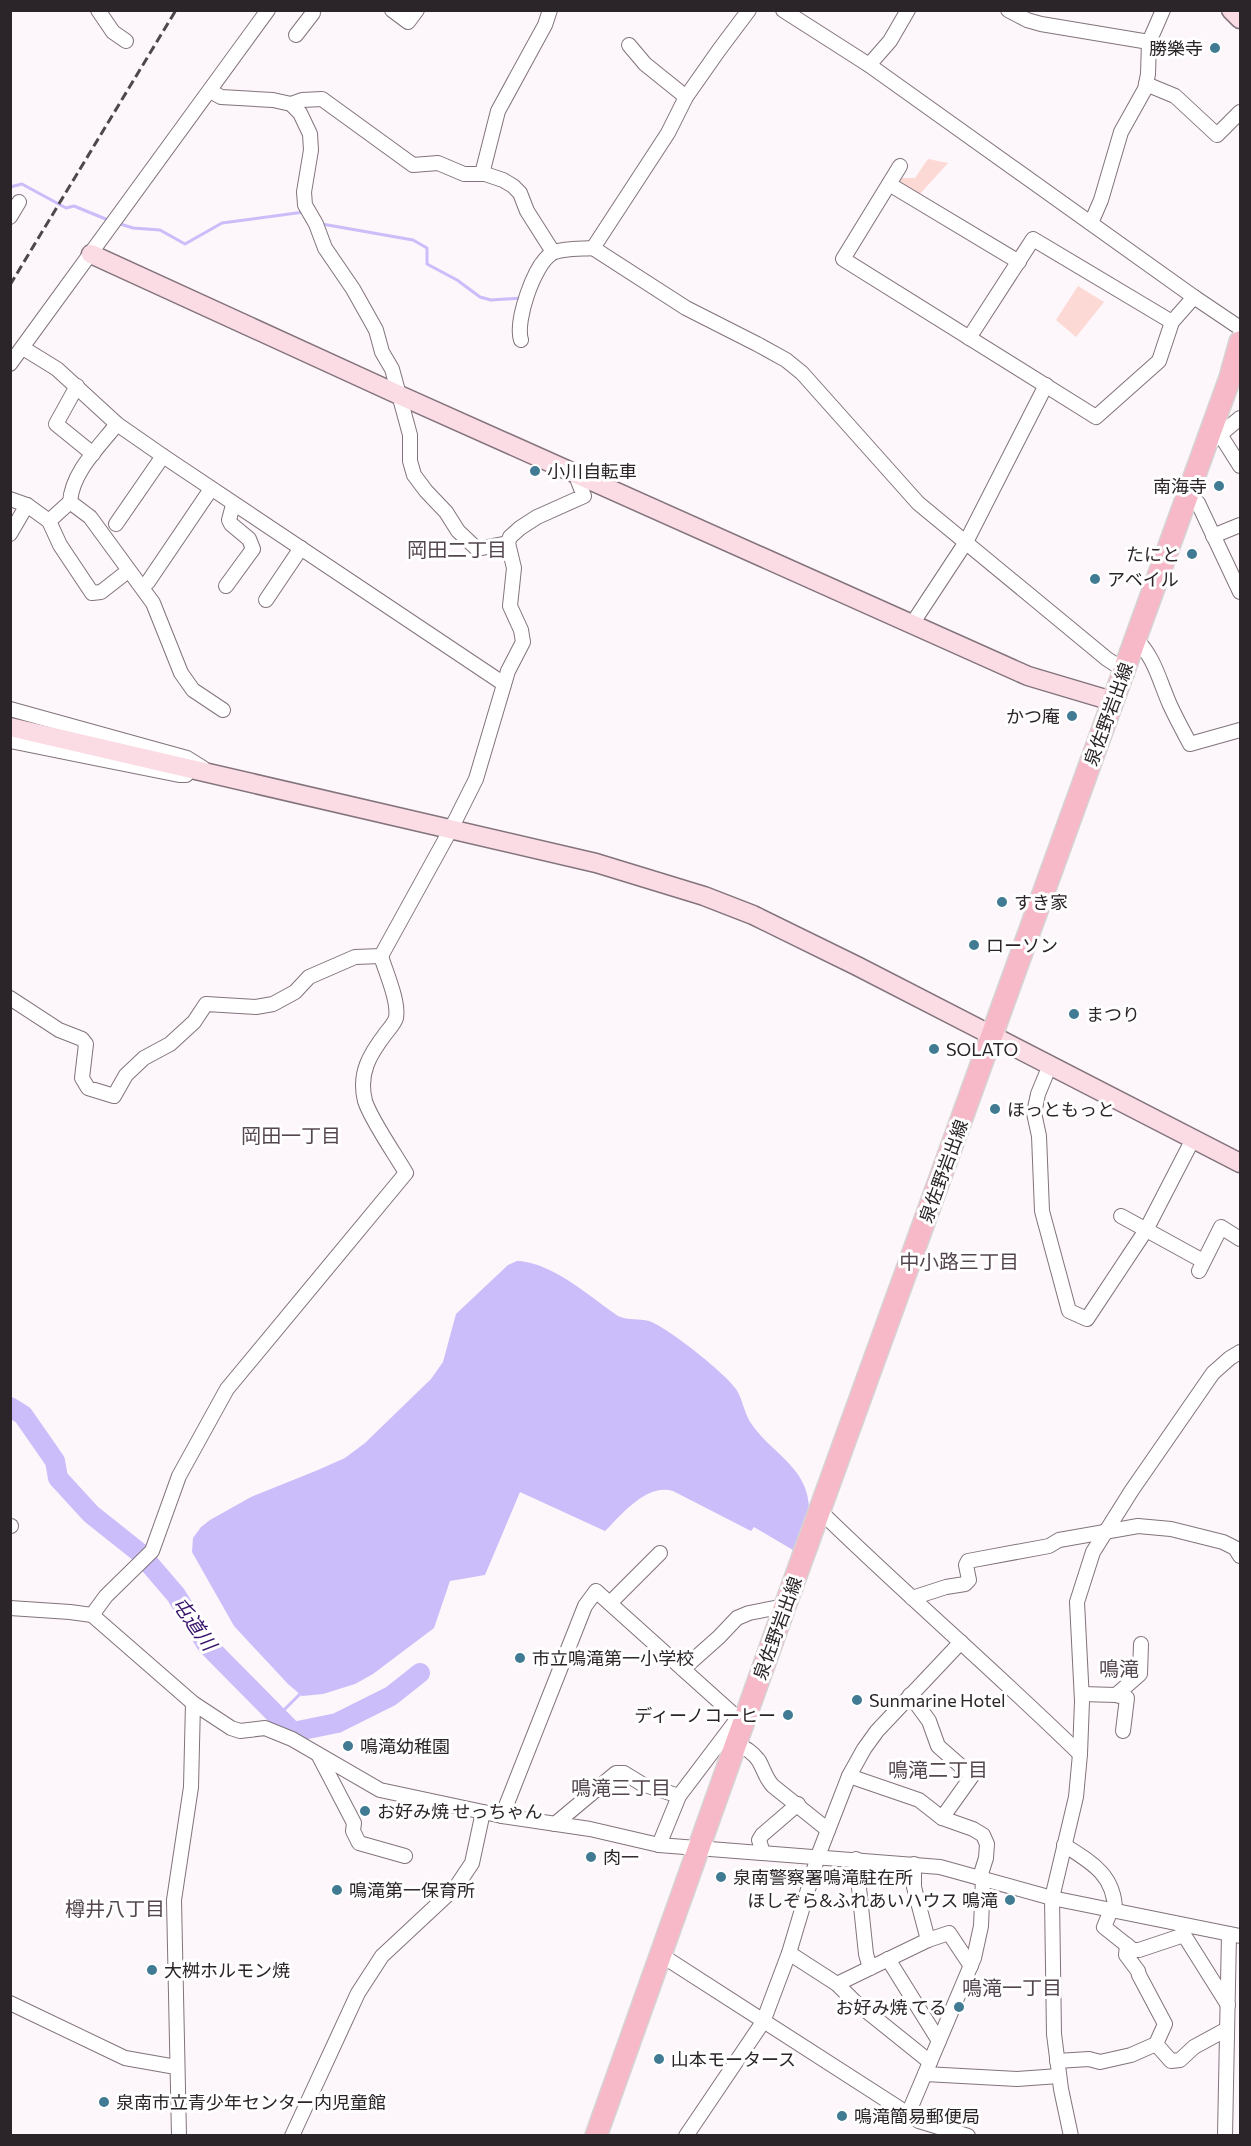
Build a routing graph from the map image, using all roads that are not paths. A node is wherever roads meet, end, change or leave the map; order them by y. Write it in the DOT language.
graph roads {
  1 [pos="98,10"];
  2 [pos="268,10"];
  3 [pos="392,10"];
  4 [pos="417,10"];
  5 [pos="550,10"];
  6 [pos="749,10"];
  7 [pos="783,10"];
  8 [pos="908,10"];
  9 [pos="1008,10"];
  10 [pos="1232,10"];
  11 [pos="1160,12"];
  12 [pos="315,15"];
  13 [pos="1240,19"];
  14 [pos="296,35"];
  15 [pos="126,40"];
  16 [pos="1149,42"];
  17 [pos="629,45"];
  18 [pos="869,65"];
  19 [pos="1146,84"];
  20 [pos="210,91"];
  21 [pos="686,97"];
  22 [pos="291,104"];
  23 [pos="1240,112"];
  24 [pos="900,166"];
  25 [pos="482,174"];
  26 [pos="889,184"];
  27 [pos="19,202"];
  28 [pos="10,217"];
  29 [pos="1091,223"];
  30 [pos="592,248"];
  31 [pos="554,252"];
  32 [pos="91,254"];
  33 [pos="1018,262"];
  34 [pos="1194,297"];
  35 [pos="1172,322"];
  36 [pos="1240,328"];
  37 [pos="969,338"];
  38 [pos="521,339"];
  39 [pos="1240,342"];
  40 [pos="22,348"];
  41 [pos="10,364"];
  42 [pos="1046,385"];
  43 [pos="77,386"];
  44 [pos="397,394"];
  45 [pos="1240,418"];
  46 [pos="117,424"];
  47 [pos="1221,436"];
  48 [pos="1204,448"];
  49 [pos="93,454"];
  50 [pos="163,456"];
  51 [pos="1240,466"];
  52 [pos="580,476"];
  53 [pos="211,489"];
  54 [pos="1186,496"];
  55 [pos="10,499"];
  56 [pos="70,502"];
  57 [pos="27,505"];
  58 [pos="233,505"];
  59 [pos="49,520"];
  60 [pos="116,524"];
  61 [pos="1240,525"];
  62 [pos="10,534"];
  63 [pos="1213,536"];
  64 [pos="966,542"];
  65 [pos="508,543"];
  66 [pos="301,548"];
  67 [pos="128,571"];
  68 [pos="148,582"];
  69 [pos="226,586"];
  70 [pos="1240,592"];
  71 [pos="266,600"];
  72 [pos="912,624"];
  73 [pos="1135,638"];
  74 [pos="1124,670"];
  75 [pos="504,684"];
  76 [pos="1112,701"];
  77 [pos="10,709"];
  78 [pos="223,710"];
  79 [pos="10,727"];
  80 [pos="1240,730"];
  81 [pos="10,741"];
  82 [pos="212,773"];
  83 [pos="451,829"];
  84 [pos="381,956"];
  85 [pos="10,998"];
  86 [pos="992,1036"];
  87 [pos="1050,1065"];
  88 [pos="1193,1139"];
  89 [pos="1240,1163"];
  90 [pos="1121,1216"];
  91 [pos="1146,1230"];
  92 [pos="1240,1239"];
  93 [pos="1238,1355"];
  94 [pos="820,1511"];
  95 [pos="1106,1532"];
  96 [pos="660,1553"];
  97 [pos="1240,1556"];
  98 [pos="912,1598"];
  99 [pos="610,1603"];
  100 [pos="785,1606"];
  101 [pos="10,1608"];
  102 [pos="92,1615"];
  103 [pos="962,1642"];
  104 [pos="1141,1644"];
  105 [pos="683,1669"];
  106 [pos="1082,1694"];
  107 [pos="910,1695"];
  108 [pos="1116,1695"];
  109 [pos="193,1703"];
  110 [pos="741,1720"];
  111 [pos="1123,1731"];
  112 [pos="736,1743"];
  113 [pos="1080,1754"];
  114 [pos="318,1755"];
  115 [pos="849,1776"];
  116 [pos="678,1796"];
  117 [pos="798,1804"];
  118 [pos="483,1812"];
  119 [pos="502,1816"];
  120 [pos="942,1818"];
  121 [pos="555,1824"];
  122 [pos="828,1830"];
  123 [pos="659,1845"];
  124 [pos="1064,1845"];
  125 [pos="699,1849"];
  126 [pos="763,1853"];
  127 [pos="405,1856"];
  128 [pos="818,1856"];
  129 [pos="856,1859"];
  130 [pos="914,1864"];
  131 [pos="982,1877"];
  132 [pos="1052,1898"];
  133 [pos="1113,1911"];
  134 [pos="1184,1930"];
  135 [pos="1235,1935"];
  136 [pos="928,1940"];
  137 [pos="1127,1945"];
  138 [pos="789,1953"];
  139 [pos="661,1955"];
  140 [pos="888,1959"];
  141 [pos="971,1966"];
  142 [pos="870,1968"];
  143 [pos="837,1984"];
  144 [pos="10,2003"];
  145 [pos="1228,2005"];
  146 [pos="763,2022"];
  147 [pos="1227,2029"];
  148 [pos="939,2041"];
  149 [pos="1156,2044"];
  150 [pos="1057,2061"];
  151 [pos="176,2067"];
  152 [pos="928,2068"];
  153 [pos="1059,2076"];
  154 [pos="908,2114"];
  155 [pos="921,2129"];
  156 [pos="179,2136"];
  157 [pos="292,2136"];
  158 [pos="596,2136"];
  159 [pos="686,2136"];
  160 [pos="968,2136"];
  161 [pos="1071,2136"];
  162 [pos="1225,2136"];
  1 -- 15 [label="street"];
  2 -- 20 [label="street"];
  3 -- 4 [label="street"];
  5 -- 25 [label="street"];
  6 -- 21 [label="street"];
  7 -- 18 [label="street"];
  8 -- 18 [label="street"];
  9 -- 16 [label="street"];
  10 -- 13 [label="street"];
  11 -- 16 [label="street"];
  12 -- 14 [label="street"];
  16 -- 19 [label="street"];
  17 -- 21 [label="street"];
  18 -- 29 [label="street"];
  19 -- 23 [label="street"];
  19 -- 29 [label="street"];
  20 -- 22 [label="street"];
  20 -- 32 [label="street"];
  21 -- 30 [label="street"];
  22 -- 25 [label="street"];
  22 -- 44 [label="street"];
  24 -- 26 [label="street"];
  25 -- 31 [label="street"];
  26 -- 33 [label="street"];
  26 -- 37 [label="street"];
  27 -- 28 [label="street"];
  29 -- 34 [label="street"];
  30 -- 31 [label="street"];
  30 -- 64 [label="street"];
  31 -- 38 [label="street"];
  32 -- 40 [label="street"];
  32 -- 44 [label="street"];
  33 -- 35 [label="street"];
  33 -- 37 [label="street"];
  34 -- 35 [label="street"];
  34 -- 36 [label="street"];
  35 -- 42 [label="street"];
  37 -- 42 [label="street"];
  39 -- 48 [label="main road, 泉佐野岩出線"];
  40 -- 41 [label="street"];
  40 -- 43 [label="street"];
  42 -- 64 [label="street"];
  43 -- 46 [label="street"];
  43 -- 49 [label="street"];
  44 -- 52 [label="street"];
  44 -- 65 [label="street"];
  45 -- 47 [label="street"];
  46 -- 49 [label="street"];
  46 -- 50 [label="street"];
  47 -- 48 [label="street"];
  47 -- 51 [label="street"];
  48 -- 54 [label="main road, 泉佐野岩出線"];
  49 -- 56 [label="street"];
  50 -- 53 [label="street"];
  50 -- 60 [label="street"];
  52 -- 65 [label="street"];
  52 -- 72 [label="street"];
  53 -- 58 [label="street"];
  53 -- 68 [label="street"];
  54 -- 63 [label="street"];
  54 -- 73 [label="main road, 泉佐野岩出線"];
  55 -- 57 [label="street"];
  56 -- 59 [label="street"];
  56 -- 67 [label="street"];
  57 -- 59 [label="street"];
  57 -- 62 [label="street"];
  58 -- 66 [label="street"];
  58 -- 69 [label="street"];
  59 -- 67 [label="street"];
  61 -- 63 [label="street"];
  63 -- 70 [label="street"];
  64 -- 72 [label="street"];
  64 -- 74 [label="street"];
  65 -- 75 [label="street"];
  66 -- 71 [label="street"];
  66 -- 75 [label="street"];
  67 -- 78 [label="street"];
  72 -- 76 [label="street"];
  73 -- 74 [label="main road, 泉佐野岩出線"];
  73 -- 80 [label="street"];
  74 -- 76 [label="main road, 泉佐野岩出線"];
  75 -- 83 [label="street"];
  76 -- 86 [label="main road, 泉佐野岩出線"];
  77 -- 82 [label="street"];
  79 -- 82 [label="street"];
  81 -- 82 [label="street"];
  82 -- 83 [label="street"];
  83 -- 84 [label="street"];
  83 -- 86 [label="street"];
  84 -- 85 [label="street"];
  84 -- 102 [label="street"];
  86 -- 87 [label="street"];
  86 -- 94 [label="main road, 泉佐野岩出線"];
  87 -- 88 [label="street"];
  87 -- 91 [label="street"];
  88 -- 89 [label="street"];
  88 -- 91 [label="street"];
  90 -- 91 [label="street"];
  91 -- 92 [label="street"];
  93 -- 95 [label="street"];
  94 -- 98 [label="street"];
  94 -- 100 [label="main road, 泉佐野岩出線"];
  95 -- 97 [label="street"];
  95 -- 98 [label="street"];
  95 -- 106 [label="street"];
  96 -- 99 [label="street"];
  98 -- 103 [label="street"];
  99 -- 105 [label="street"];
  99 -- 119 [label="street"];
  100 -- 105 [label="street"];
  100 -- 110 [label="main road, 泉佐野岩出線"];
  101 -- 102 [label="street"];
  102 -- 109 [label="street"];
  103 -- 107 [label="street"];
  103 -- 113 [label="street"];
  104 -- 108 [label="street"];
  105 -- 110 [label="street"];
  106 -- 108 [label="street"];
  106 -- 113 [label="street"];
  107 -- 115 [label="street"];
  107 -- 120 [label="street"];
  108 -- 111 [label="street"];
  109 -- 114 [label="street"];
  109 -- 151 [label="street"];
  110 -- 112 [label="main road, 泉佐野岩出線"];
  110 -- 116 [label="street"];
  112 -- 117 [label="street"];
  112 -- 125 [label="main road, 泉佐野岩出線"];
  113 -- 124 [label="street"];
  114 -- 118 [label="street"];
  114 -- 127 [label="street"];
  115 -- 120 [label="street"];
  115 -- 122 [label="street"];
  116 -- 121 [label="street"];
  116 -- 123 [label="street"];
  117 -- 122 [label="street"];
  117 -- 126 [label="street"];
  118 -- 119 [label="street"];
  118 -- 157 [label="street"];
  119 -- 121 [label="street"];
  120 -- 131 [label="street"];
  121 -- 123 [label="street"];
  122 -- 128 [label="street"];
  123 -- 125 [label="street"];
  124 -- 132 [label="street"];
  124 -- 133 [label="street"];
  125 -- 126 [label="street"];
  125 -- 139 [label="main road, 泉佐野岩出線"];
  126 -- 128 [label="street"];
  128 -- 129 [label="street"];
  128 -- 138 [label="street"];
  129 -- 130 [label="street"];
  129 -- 142 [label="street"];
  130 -- 131 [label="street"];
  130 -- 136 [label="street"];
  131 -- 132 [label="street"];
  131 -- 141 [label="street"];
  132 -- 133 [label="street"];
  132 -- 150 [label="street"];
  133 -- 134 [label="street"];
  133 -- 137 [label="street"];
  134 -- 135 [label="street"];
  134 -- 137 [label="street"];
  134 -- 145 [label="street"];
  135 -- 145 [label="street"];
  136 -- 140 [label="street"];
  136 -- 141 [label="street"];
  137 -- 149 [label="street"];
  138 -- 143 [label="street"];
  138 -- 146 [label="street"];
  139 -- 146 [label="street"];
  139 -- 158 [label="main road, 泉佐野岩出線"];
  140 -- 142 [label="street"];
  140 -- 148 [label="street"];
  141 -- 148 [label="street"];
  142 -- 143 [label="street"];
  143 -- 152 [label="street"];
  144 -- 151 [label="street"];
  145 -- 147 [label="street"];
  146 -- 154 [label="street"];
  146 -- 159 [label="street"];
  147 -- 149 [label="street"];
  147 -- 162 [label="street"];
  148 -- 152 [label="street"];
  149 -- 150 [label="street"];
  150 -- 153 [label="street"];
  151 -- 156 [label="street"];
  152 -- 153 [label="street"];
  152 -- 154 [label="street"];
  153 -- 161 [label="street"];
  154 -- 155 [label="street"];
  155 -- 160 [label="street"];
}
